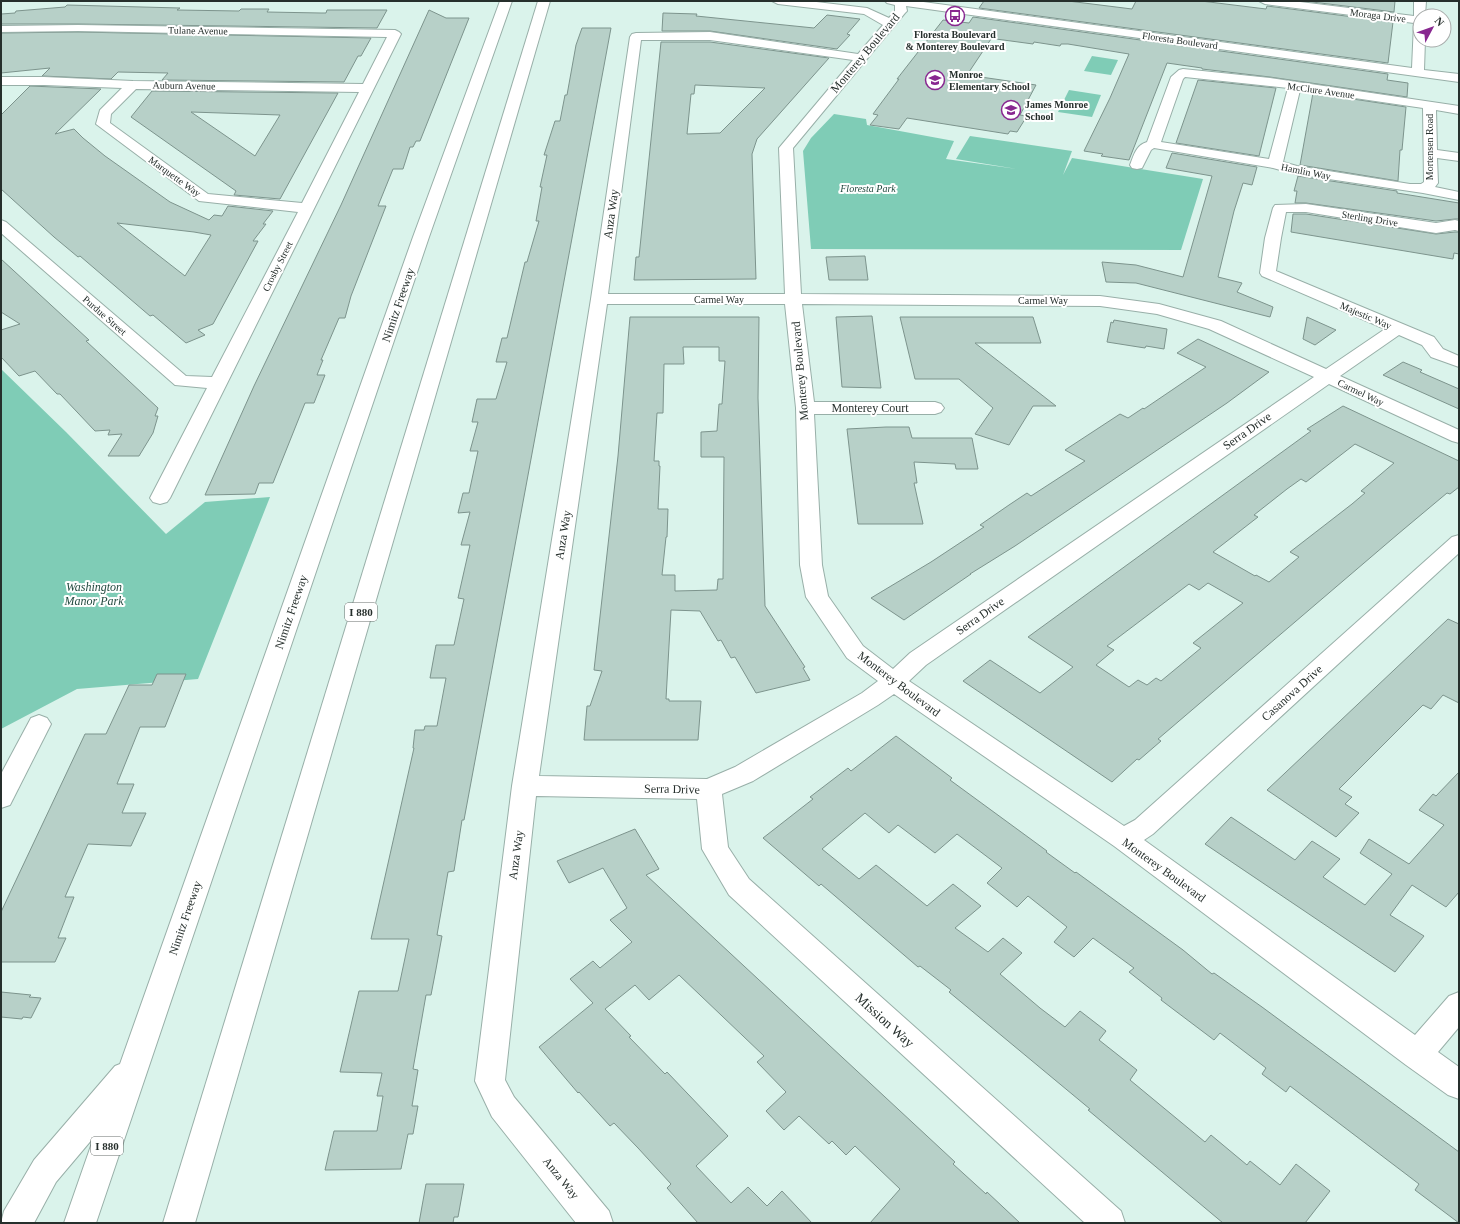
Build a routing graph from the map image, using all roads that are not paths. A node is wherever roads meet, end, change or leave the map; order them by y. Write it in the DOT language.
graph roads {
  1 [pos="506,1"];
  2 [pos="544,1"];
  3 [pos="778,1"];
  4 [pos="842,1"];
  5 [pos="1265,1"];
  6 [pos="897,2"];
  7 [pos="1412,19"];
  8 [pos="890,24"];
  9 [pos="1,29"];
  10 [pos="395,34"];
  11 [pos="1418,48"];
  12 [pos="861,58"];
  13 [pos="1418,72"];
  14 [pos="1459,78"];
  15 [pos="1,81"];
  16 [pos="133,85"];
  17 [pos="1295,86"];
  18 [pos="367,88"];
  19 [pos="1429,106"];
  20 [pos="1459,110"];
  21 [pos="1153,144"];
  22 [pos="1430,153"];
  23 [pos="1459,157"];
  24 [pos="1275,164"];
  25 [pos="1137,165"];
  26 [pos="1425,188"];
  27 [pos="1459,196"];
  28 [pos="306,208"];
  29 [pos="1459,226"];
  30 [pos="4,231"];
  31 [pos="1268,273"];
  32 [pos="599,299"];
  33 [pos="793,299"];
  34 [pos="1398,328"];
  35 [pos="1459,362"];
  36 [pos="1327,376"];
  37 [pos="218,383"];
  38 [pos="805,408"];
  39 [pos="935,408"];
  40 [pos="1459,437"];
  41 [pos="160,498"];
  42 [pos="1459,542"];
  43 [pos="893,682"];
  44 [pos="39,724"];
  45 [pos="526,786"];
  46 [pos="709,790"];
  47 [pos="1,798"];
  48 [pos="1123,839"];
  49 [pos="1459,1005"];
  50 [pos="1417,1055"];
  51 [pos="133,1068"];
  52 [pos="1459,1085"];
  53 [pos="16,1223"];
  54 [pos="80,1223"];
  55 [pos="179,1223"];
  56 [pos="597,1223"];
  57 [pos="1109,1223"];
  1 -- 51 [label="main road, Nimitz Freeway / I 880"];
  2 -- 55 [label="main road, I 880"];
  3 -- 8 [label="main road"];
  4 -- 6 [label="main road, Floresta Boulevard"];
  5 -- 7 [label="main road, Moraga Drive"];
  6 -- 8 [label="main road, Monterey Boulevard"];
  6 -- 13 [label="main road, Floresta Boulevard"];
  8 -- 12 [label="main road, Monterey Boulevard"];
  9 -- 10 [label="main road, Tulane Avenue"];
  10 -- 18 [label="main road, Crosby Street"];
  11 -- 13 [label="main road"];
  12 -- 32 [label="main road, Anza Way"];
  12 -- 33 [label="main road, Monterey Boulevard"];
  13 -- 14 [label="main road, Floresta Boulevard"];
  15 -- 16 [label="main road, Auburn Avenue"];
  16 -- 18 [label="main road, Auburn Avenue"];
  16 -- 28 [label="main road, Marquette Way"];
  17 -- 19 [label="main road, McClure Avenue"];
  17 -- 21 [label="main road, McClure Avenue"];
  17 -- 24 [label="main road"];
  18 -- 28 [label="main road, Crosby Street"];
  19 -- 20 [label="main road, McClure Avenue"];
  19 -- 22 [label="main road, Mortensen Road"];
  21 -- 24 [label="main road, Hamlin Way"];
  21 -- 25 [label="main road"];
  22 -- 23 [label="main road"];
  22 -- 26 [label="main road, Mortensen Road"];
  24 -- 26 [label="main road, Hamlin Way"];
  26 -- 27 [label="main road, Hamlin Way"];
  28 -- 37 [label="main road, Crosby Street"];
  29 -- 31 [label="main road, Sterling Drive"];
  30 -- 37 [label="main road, Purdue Street"];
  31 -- 34 [label="main road, Majestic Way"];
  32 -- 33 [label="main road, Carmel Way"];
  32 -- 45 [label="main road, Anza Way"];
  33 -- 36 [label="main road, Carmel Way"];
  33 -- 38 [label="main road, Monterey Boulevard"];
  34 -- 35 [label="main road, Majestic Way"];
  34 -- 36 [label="main road, Serra Drive"];
  36 -- 40 [label="main road, Carmel Way"];
  36 -- 43 [label="main road, Serra Drive"];
  37 -- 41 [label="main road, Crosby Street"];
  38 -- 39 [label="main road, Monterey Court"];
  38 -- 43 [label="main road, Monterey Boulevard"];
  42 -- 48 [label="main road, Casanova Drive"];
  43 -- 46 [label="main road, Serra Drive"];
  43 -- 48 [label="main road, Monterey Boulevard"];
  44 -- 47 [label="main road"];
  45 -- 46 [label="main road, Serra Drive"];
  45 -- 56 [label="main road, Anza Way"];
  46 -- 57 [label="main road, Mission Way"];
  48 -- 50 [label="main road, Monterey Boulevard"];
  49 -- 50 [label="main road"];
  50 -- 52 [label="main road, Monterey Boulevard"];
  51 -- 53 [label="main road"];
  51 -- 54 [label="main road, Nimitz Freeway / I 880"];
}
